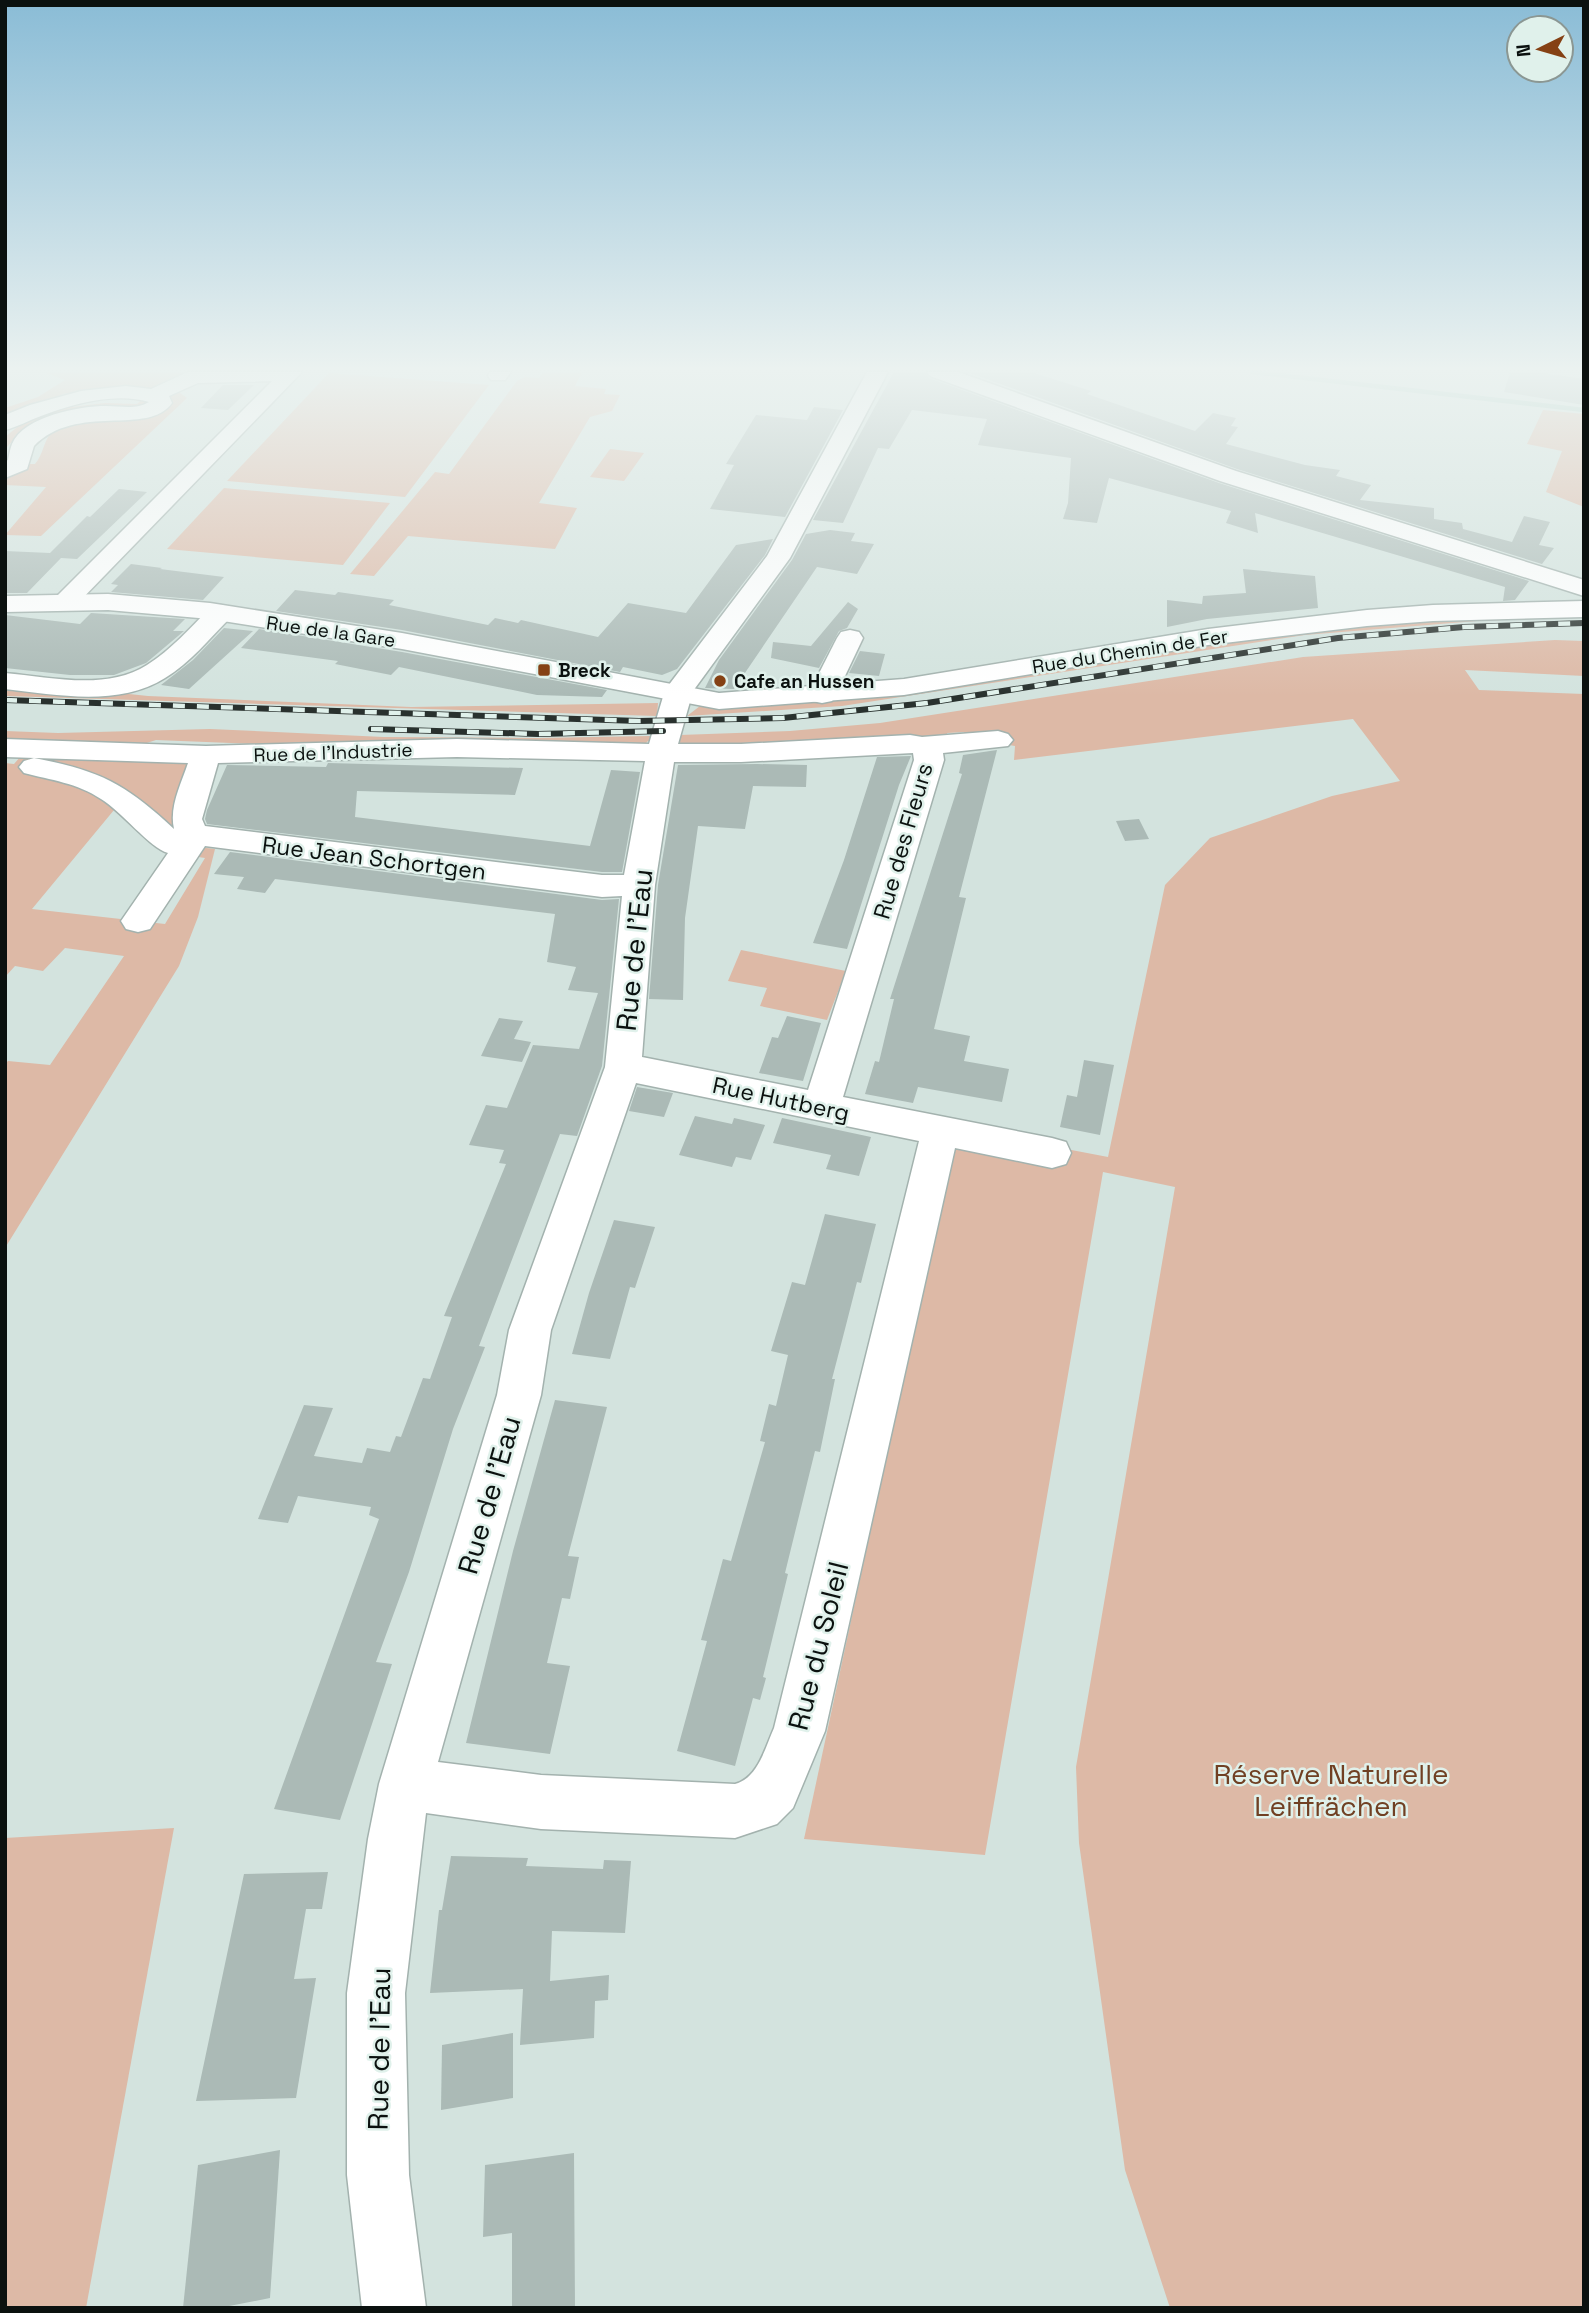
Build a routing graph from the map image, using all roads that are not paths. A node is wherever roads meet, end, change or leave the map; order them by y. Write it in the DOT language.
graph roads {
  1 [pos="185,480"];
  2 [pos="820,480"];
  3 [pos="1241,480"];
  4 [pos="1584,588"];
  5 [pos="66,601"];
  6 [pos="5,604"];
  7 [pos="1584,609"];
  8 [pos="220,613"];
  9 [pos="850,638"];
  10 [pos="5,681"];
  11 [pos="678,694"];
  12 [pos="822,695"];
  13 [pos="998,740"];
  14 [pos="922,746"];
  15 [pos="5,748"];
  16 [pos="661,754"];
  17 [pos="206,755"];
  18 [pos="5,761"];
  19 [pos="184,840"];
  20 [pos="639,885"];
  21 [pos="138,920"];
  22 [pos="623,1067"];
  23 [pos="821,1107"];
  24 [pos="940,1132"];
  25 [pos="1052,1153"];
  26 [pos="405,1784"];
  27 [pos="394,2308"];
  1 -- 5 [label="street"];
  2 -- 11 [label="street, Rue de l'Eau"];
  3 -- 4 [label="street"];
  5 -- 6 [label="street, Rue de la Gare"];
  5 -- 8 [label="street, Rue de la Gare"];
  7 -- 12 [label="street, Rue du Chemin de Fer"];
  8 -- 10 [label="street"];
  8 -- 11 [label="street, Rue de la Gare"];
  9 -- 12 [label="street"];
  11 -- 12 [label="street, Rue du Chemin de Fer"];
  11 -- 16 [label="street, Rue de l'Eau"];
  13 -- 14 [label="street"];
  14 -- 16 [label="street, Rue des Fleurs"];
  14 -- 23 [label="street, Rue des Fleurs"];
  15 -- 17 [label="street, Rue de l'Industrie"];
  16 -- 17 [label="street, Rue de l'Industrie"];
  16 -- 20 [label="street, Rue de l'Eau"];
  17 -- 19 [label="street"];
  18 -- 19 [label="street"];
  19 -- 20 [label="street, Rue Jean Schortgen"];
  19 -- 21 [label="street"];
  20 -- 22 [label="street, Rue de l'Eau"];
  22 -- 23 [label="street, Rue Hutberg"];
  22 -- 26 [label="street, Rue de l'Eau"];
  23 -- 24 [label="street, Rue Hutberg"];
  24 -- 25 [label="street, Rue Hutberg"];
  24 -- 26 [label="street, Rue du Soleil"];
  26 -- 27 [label="street, Rue de l'Eau"];
}
